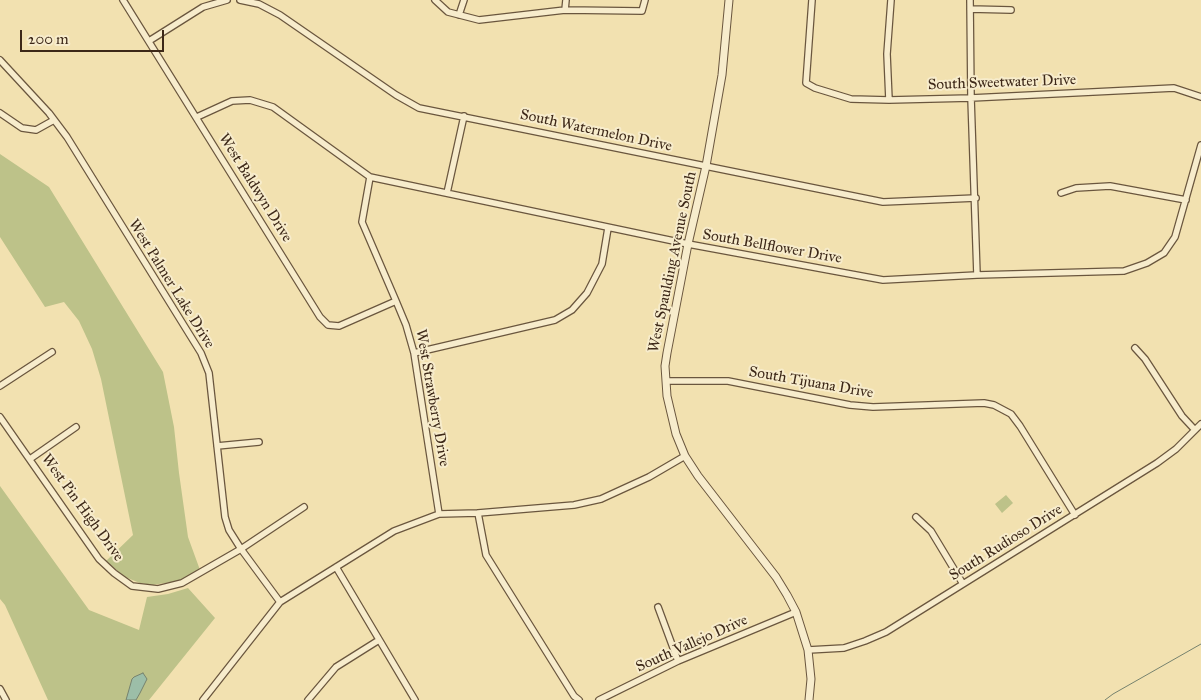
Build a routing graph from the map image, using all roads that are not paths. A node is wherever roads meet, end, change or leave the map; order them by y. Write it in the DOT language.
graph roads {
  1 [pos="123,0"];
  2 [pos="227,0"];
  3 [pos="240,0"];
  4 [pos="435,0"];
  5 [pos="464,0"];
  6 [pos="566,0"];
  7 [pos="645,0"];
  8 [pos="730,0"];
  9 [pos="812,0"];
  10 [pos="891,0"];
  11 [pos="970,0"];
  12 [pos="210,2"];
  13 [pos="970,9"];
  14 [pos="565,10"];
  15 [pos="1011,10"];
  16 [pos="459,15"];
  17 [pos="149,42"];
  18 [pos="0,60"];
  19 [pos="1201,96"];
  20 [pos="971,98"];
  21 [pos="890,100"];
  22 [pos="0,114"];
  23 [pos="464,116"];
  24 [pos="197,117"];
  25 [pos="54,120"];
  26 [pos="1201,145"];
  27 [pos="706,166"];
  28 [pos="370,177"];
  29 [pos="447,193"];
  30 [pos="1061,193"];
  31 [pos="976,198"];
  32 [pos="1186,200"];
  33 [pos="608,228"];
  34 [pos="688,244"];
  35 [pos="977,275"];
  36 [pos="396,301"];
  37 [pos="1135,348"];
  38 [pos="52,352"];
  39 [pos="414,353"];
  40 [pos="666,381"];
  41 [pos="0,386"];
  42 [pos="0,417"];
  43 [pos="1201,424"];
  44 [pos="76,426"];
  45 [pos="1195,430"];
  46 [pos="259,442"];
  47 [pos="218,446"];
  48 [pos="685,456"];
  49 [pos="30,459"];
  50 [pos="304,507"];
  51 [pos="478,513"];
  52 [pos="439,514"];
  53 [pos="1075,515"];
  54 [pos="916,517"];
  55 [pos="241,549"];
  56 [pos="336,566"];
  57 [pos="963,584"];
  58 [pos="280,602"];
  59 [pos="658,607"];
  60 [pos="796,612"];
  61 [pos="380,640"];
  62 [pos="808,650"];
  63 [pos="678,661"];
  64 [pos="0,689"];
  65 [pos="310,697"];
  66 [pos="6,700"];
  67 [pos="203,700"];
  68 [pos="316,700"];
  69 [pos="415,700"];
  70 [pos="579,700"];
  71 [pos="599,700"];
  72 [pos="809,700"];
  1 -- 17 [label="street, West Baldwyn Drive"];
  2 -- 12 [label="street"];
  3 -- 23 [label="street, South Watermelon Drive"];
  4 -- 16 [label="street"];
  5 -- 16 [label="street"];
  6 -- 14 [label="street"];
  7 -- 14 [label="street"];
  8 -- 27 [label="street, West Spaulding Avenue South"];
  9 -- 21 [label="street, South Sweetwater Drive"];
  10 -- 21 [label="street"];
  11 -- 13 [label="street"];
  12 -- 17 [label="street"];
  13 -- 15 [label="street"];
  13 -- 20 [label="street"];
  14 -- 16 [label="street"];
  17 -- 24 [label="street, West Baldwyn Drive"];
  18 -- 25 [label="street, West Palmer Lake Drive"];
  19 -- 20 [label="street, South Sweetwater Drive"];
  20 -- 21 [label="street, South Sweetwater Drive"];
  20 -- 31 [label="street"];
  22 -- 25 [label="street"];
  23 -- 27 [label="street, South Watermelon Drive"];
  23 -- 29 [label="street"];
  24 -- 28 [label="street, South Bellflower Drive"];
  24 -- 36 [label="street, West Baldwyn Drive"];
  25 -- 47 [label="street, West Palmer Lake Drive"];
  26 -- 32 [label="street, South Bellflower Drive"];
  27 -- 31 [label="street, South Watermelon Drive"];
  27 -- 34 [label="street, West Spaulding Avenue South"];
  28 -- 29 [label="street, South Bellflower Drive"];
  28 -- 36 [label="street, West Strawberry Drive"];
  29 -- 33 [label="street, South Bellflower Drive"];
  30 -- 32 [label="street"];
  31 -- 35 [label="street"];
  32 -- 35 [label="street, South Bellflower Drive"];
  33 -- 34 [label="street, South Bellflower Drive"];
  33 -- 39 [label="street"];
  34 -- 35 [label="street, South Bellflower Drive"];
  34 -- 40 [label="street, West Spaulding Avenue South"];
  36 -- 39 [label="street, West Strawberry Drive"];
  37 -- 45 [label="street"];
  38 -- 41 [label="street"];
  39 -- 52 [label="street, West Strawberry Drive"];
  40 -- 48 [label="street, West Spaulding Avenue South"];
  40 -- 53 [label="street, South Tijuana Drive"];
  42 -- 49 [label="street, West Pin High Drive"];
  43 -- 45 [label="street, South Rudioso Drive"];
  44 -- 49 [label="street"];
  45 -- 53 [label="street, South Rudioso Drive"];
  46 -- 47 [label="street"];
  47 -- 55 [label="street, West Palmer Lake Drive"];
  48 -- 51 [label="street"];
  48 -- 60 [label="street, West Spaulding Avenue South"];
  49 -- 55 [label="street, West Pin High Drive"];
  50 -- 55 [label="street, West Pin High Drive"];
  51 -- 52 [label="street"];
  51 -- 70 [label="street"];
  52 -- 56 [label="street"];
  53 -- 57 [label="street, South Rudioso Drive"];
  54 -- 57 [label="street"];
  55 -- 58 [label="street, West Palmer Lake Drive"];
  56 -- 58 [label="street"];
  56 -- 61 [label="street"];
  57 -- 62 [label="street, South Rudioso Drive"];
  58 -- 67 [label="street"];
  59 -- 63 [label="street"];
  60 -- 62 [label="street, West Spaulding Avenue South"];
  60 -- 63 [label="street, South Vallejo Drive"];
  61 -- 65 [label="street"];
  61 -- 69 [label="street"];
  62 -- 72 [label="street, West Spaulding Avenue South"];
  63 -- 71 [label="street, South Vallejo Drive"];
  64 -- 66 [label="street"];
  65 -- 68 [label="street"];
}
